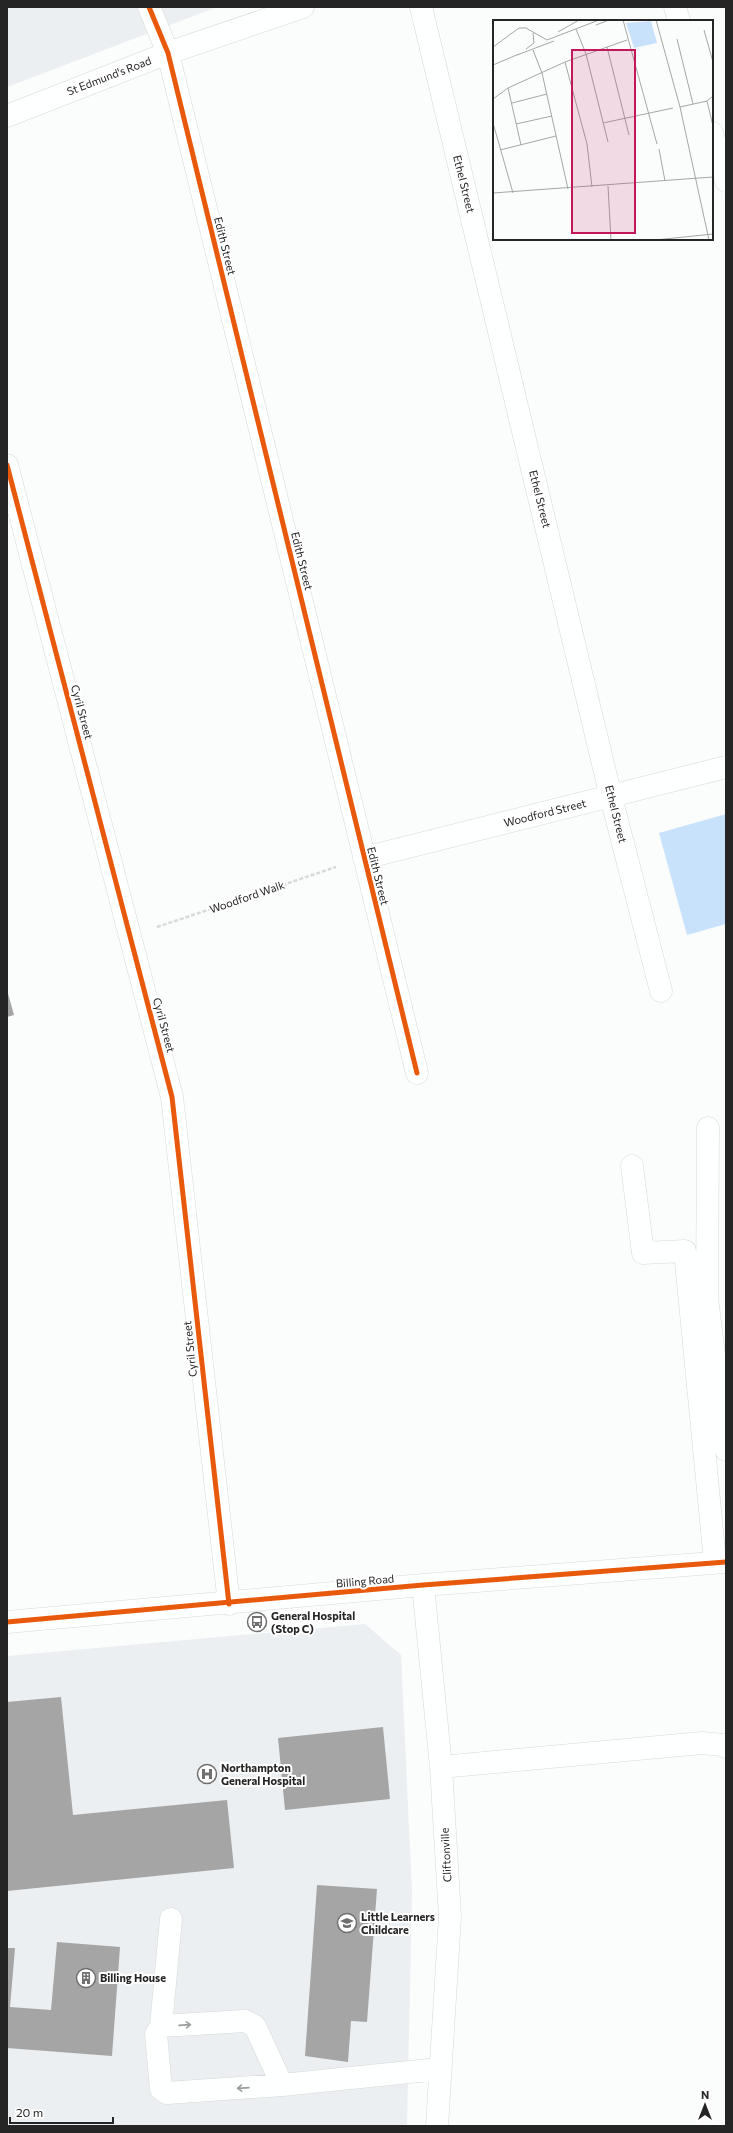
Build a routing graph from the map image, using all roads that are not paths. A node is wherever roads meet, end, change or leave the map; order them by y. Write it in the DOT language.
graph roads {
  1 [pos="149,7"];
  2 [pos="303,7"];
  3 [pos="421,7"];
  4 [pos="675,7"];
  5 [pos="679,20"];
  6 [pos="168,54"];
  7 [pos="7,116"];
  8 [pos="713,136"];
  9 [pos="726,181"];
  10 [pos="7,465"];
  11 [pos="726,767"];
  12 [pos="611,797"];
  13 [pos="364,858"];
  14 [pos="661,991"];
  15 [pos="417,1073"];
  16 [pos="708,1128"];
  17 [pos="632,1166"];
  18 [pos="726,1450"];
  19 [pos="720,1562"];
  20 [pos="424,1585"];
  21 [pos="229,1604"];
  22 [pos="7,1622"];
  23 [pos="726,1747"];
  24 [pos="441,1767"];
  25 [pos="171,1919"];
  26 [pos="161,2026"];
  27 [pos="439,2069"];
  28 [pos="282,2085"];
  29 [pos="437,2126"];
  1 -- 6 [label="street, Edith Street"];
  2 -- 6 [label="street, St Edmund's Road"];
  3 -- 12 [label="street, Ethel Street"];
  4 -- 5 [label="street"];
  6 -- 7 [label="street, St Edmund's Road"];
  6 -- 13 [label="street, Edith Street"];
  8 -- 9 [label="street"];
  10 -- 21 [label="street, Cyril Street"];
  11 -- 12 [label="street, Woodford Street"];
  12 -- 13 [label="street, Woodford Street"];
  12 -- 14 [label="street, Ethel Street"];
  13 -- 15 [label="street, Edith Street"];
  16 -- 18 [label="street"];
  17 -- 19 [label="street"];
  19 -- 20 [label="street, Billing Road"];
  20 -- 21 [label="street, Billing Road"];
  20 -- 24 [label="street, Cliftonville"];
  21 -- 22 [label="street, Billing Road"];
  23 -- 24 [label="street"];
  24 -- 27 [label="street, Cliftonville"];
  25 -- 26 [label="street"];
  26 -- 28 [label="street, one-way"];
  28 -- 26 [label="street, one-way"];
  27 -- 28 [label="street"];
  27 -- 29 [label="street, Cliftonville"];
}
